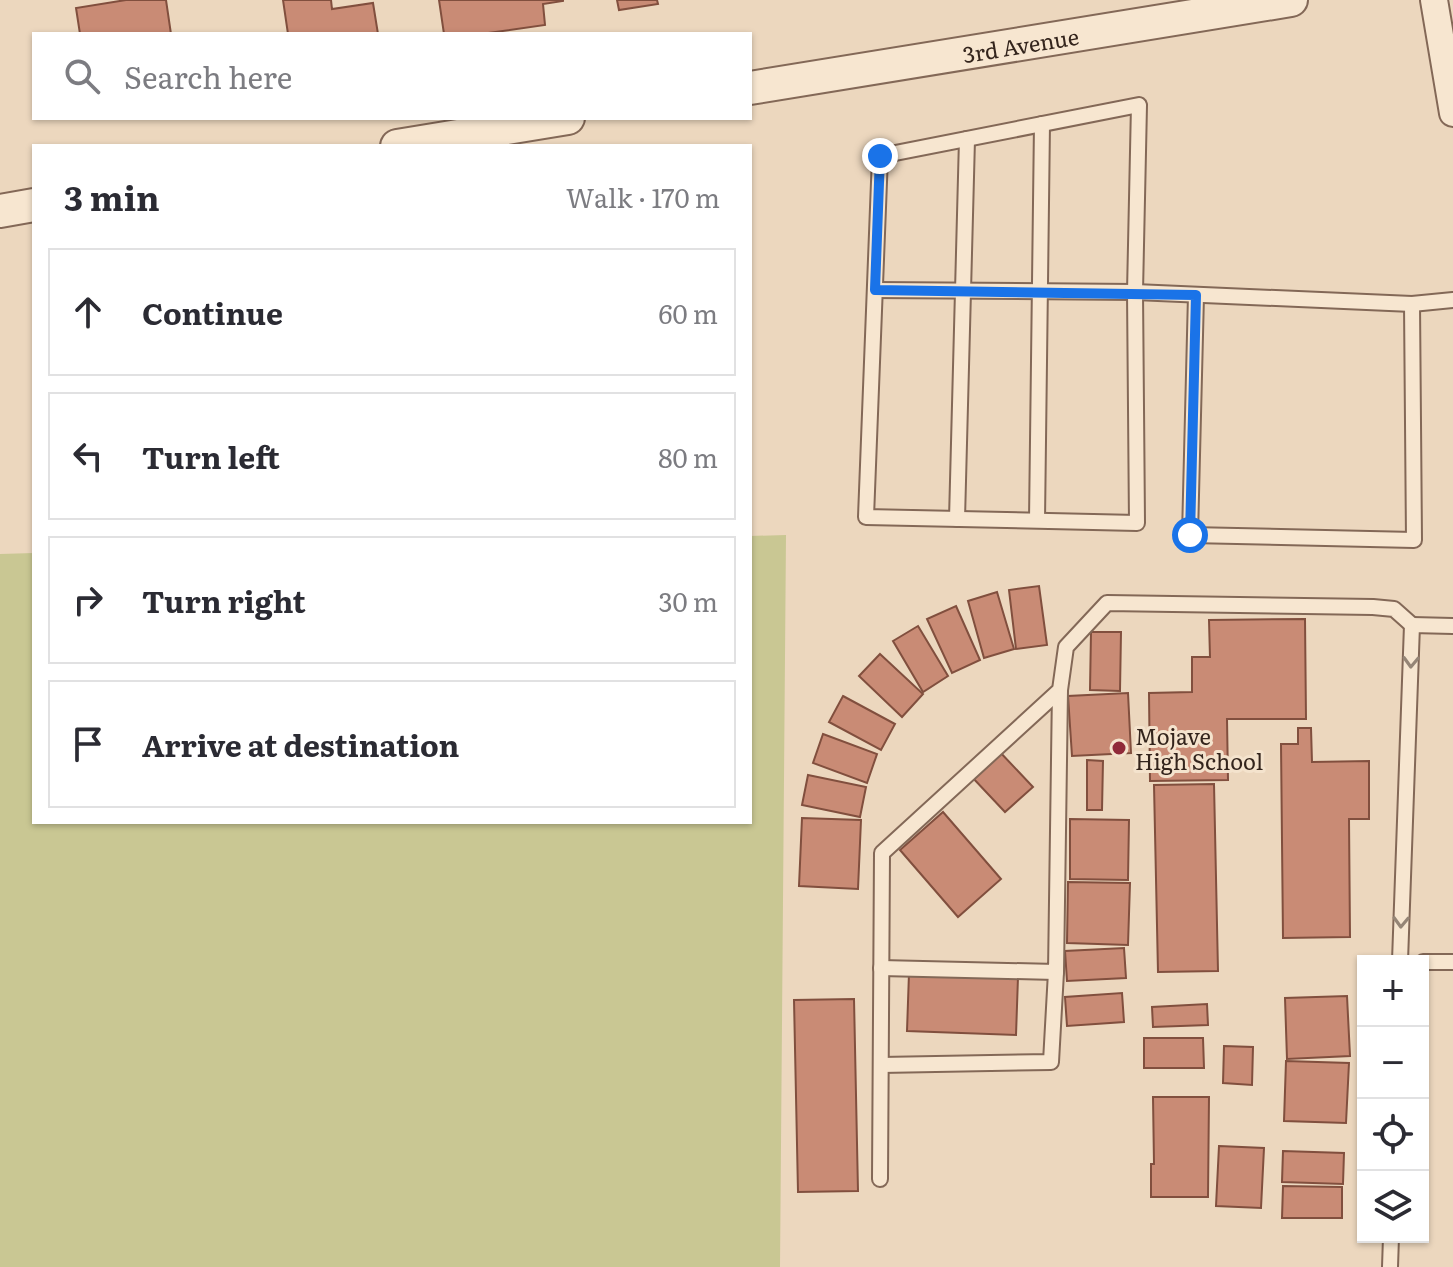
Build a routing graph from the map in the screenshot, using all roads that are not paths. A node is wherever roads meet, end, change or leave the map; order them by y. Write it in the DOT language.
graph roads {
  1 [pos="1291,0"];
  2 [pos="1434,0"];
  3 [pos="752,88"];
  4 [pos="1453,113"];
  5 [pos="556,120"];
  6 [pos="1042,124"];
  7 [pos="967,139"];
  8 [pos="409,144"];
  9 [pos="32,205"];
  10 [pos="0,211"];
  11 [pos="875,290"];
  12 [pos="962,291"];
  13 [pos="1039,291"];
  14 [pos="1135,292"];
  15 [pos="1196,295"];
  16 [pos="1453,300"];
  17 [pos="1412,304"];
  18 [pos="957,519"];
  19 [pos="1037,520"];
  20 [pos="1412,625"];
  21 [pos="1453,626"];
  22 [pos="1060,690"];
  23 [pos="1400,955"];
  24 [pos="1429,962"];
  25 [pos="1453,962"];
  26 [pos="881,968"];
  27 [pos="1056,972"];
  28 [pos="881,1065"];
  29 [pos="880,1179"];
  30 [pos="1391,1243"];
  31 [pos="1390,1267"];
  1 -- 3 [label="street, 3rd Avenue"];
  2 -- 4 [label="street"];
  5 -- 8 [label="street"];
  6 -- 7 [label="lane"];
  6 -- 13 [label="lane"];
  6 -- 14 [label="lane"];
  7 -- 11 [label="lane"];
  7 -- 12 [label="lane"];
  9 -- 10 [label="street"];
  11 -- 12 [label="lane"];
  11 -- 18 [label="lane"];
  12 -- 13 [label="lane"];
  12 -- 18 [label="lane"];
  13 -- 14 [label="lane"];
  13 -- 19 [label="lane"];
  14 -- 15 [label="lane"];
  14 -- 19 [label="lane"];
  15 -- 17 [label="lane"];
  15 -- 17 [label="lane"];
  16 -- 17 [label="lane"];
  18 -- 19 [label="lane"];
  20 -- 21 [label="lane"];
  20 -- 22 [label="lane"];
  20 -- 23 [label="lane, one-way"];
  22 -- 26 [label="lane"];
  22 -- 27 [label="lane"];
  24 -- 25 [label="lane"];
  26 -- 27 [label="lane"];
  26 -- 28 [label="lane"];
  27 -- 28 [label="lane"];
  28 -- 29 [label="lane"];
  30 -- 31 [label="lane"];
}
